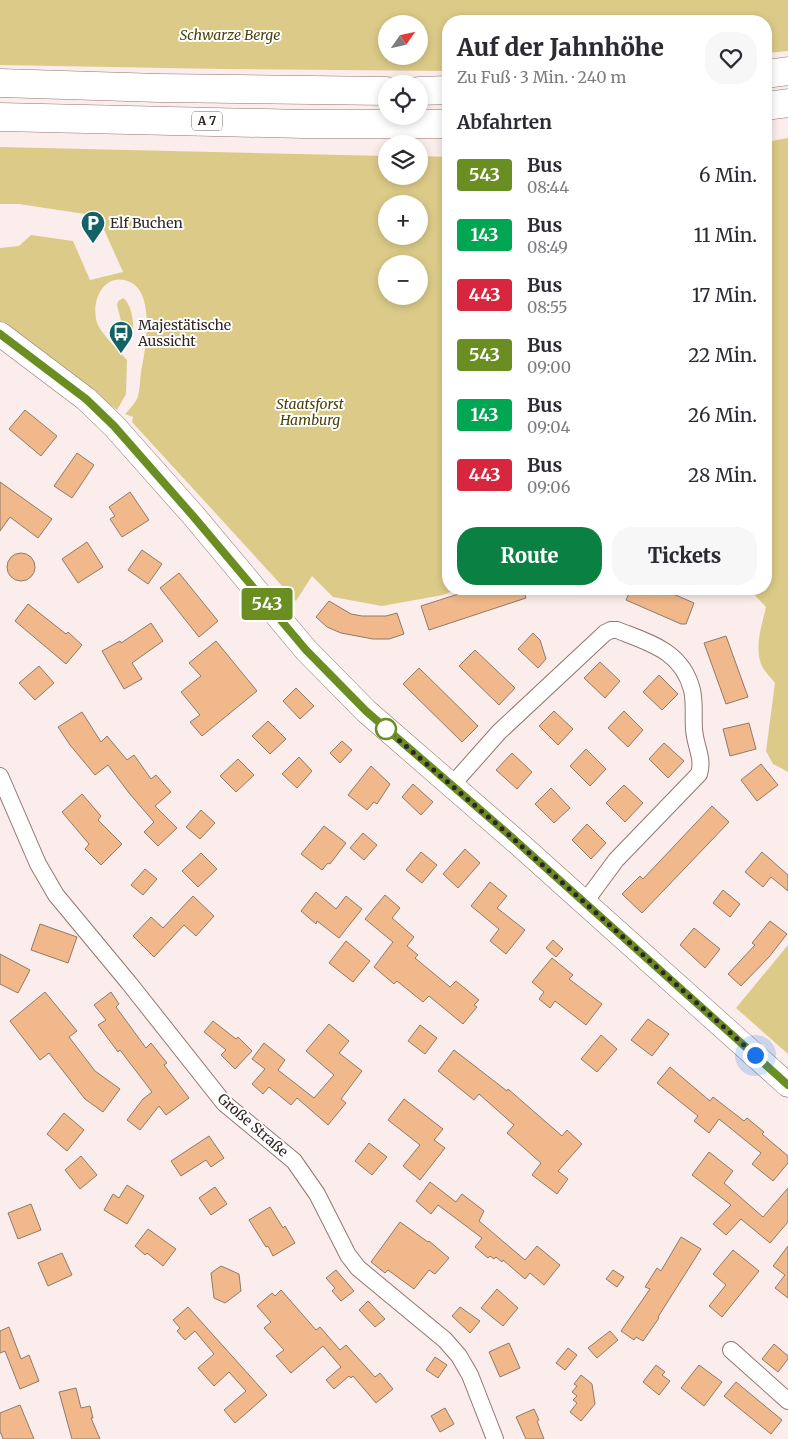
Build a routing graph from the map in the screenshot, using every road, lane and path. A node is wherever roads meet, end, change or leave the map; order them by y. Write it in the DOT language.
graph roads {
  1 [pos="788,71"];
  2 [pos="772,73"];
  3 [pos="0,83"];
  4 [pos="442,90"];
  5 [pos="378,91"];
  6 [pos="428,91"];
  7 [pos="788,103"];
  8 [pos="772,105"];
  9 [pos="0,117"];
  10 [pos="442,124"];
  11 [pos="0,334"];
  12 [pos="0,776"];
  13 [pos="452,785"];
  14 [pos="585,902"];
  15 [pos="788,1085"];
  16 [pos="731,1350"];
  17 [pos="788,1401"];
  18 [pos="495,1439"];
  1 -- 2 [label="highway"];
  3 -- 5 [label="highway"];
  4 -- 6 [label="highway"];
  7 -- 8 [label="highway"];
  9 -- 10 [label="highway, A 7"];
  11 -- 13 [label="main road"];
  12 -- 18 [label="street, Große Straße"];
  13 -- 14 [label="main road"];
  13 -- 14 [label="street"];
  14 -- 15 [label="main road"];
  16 -- 17 [label="street"];
}
